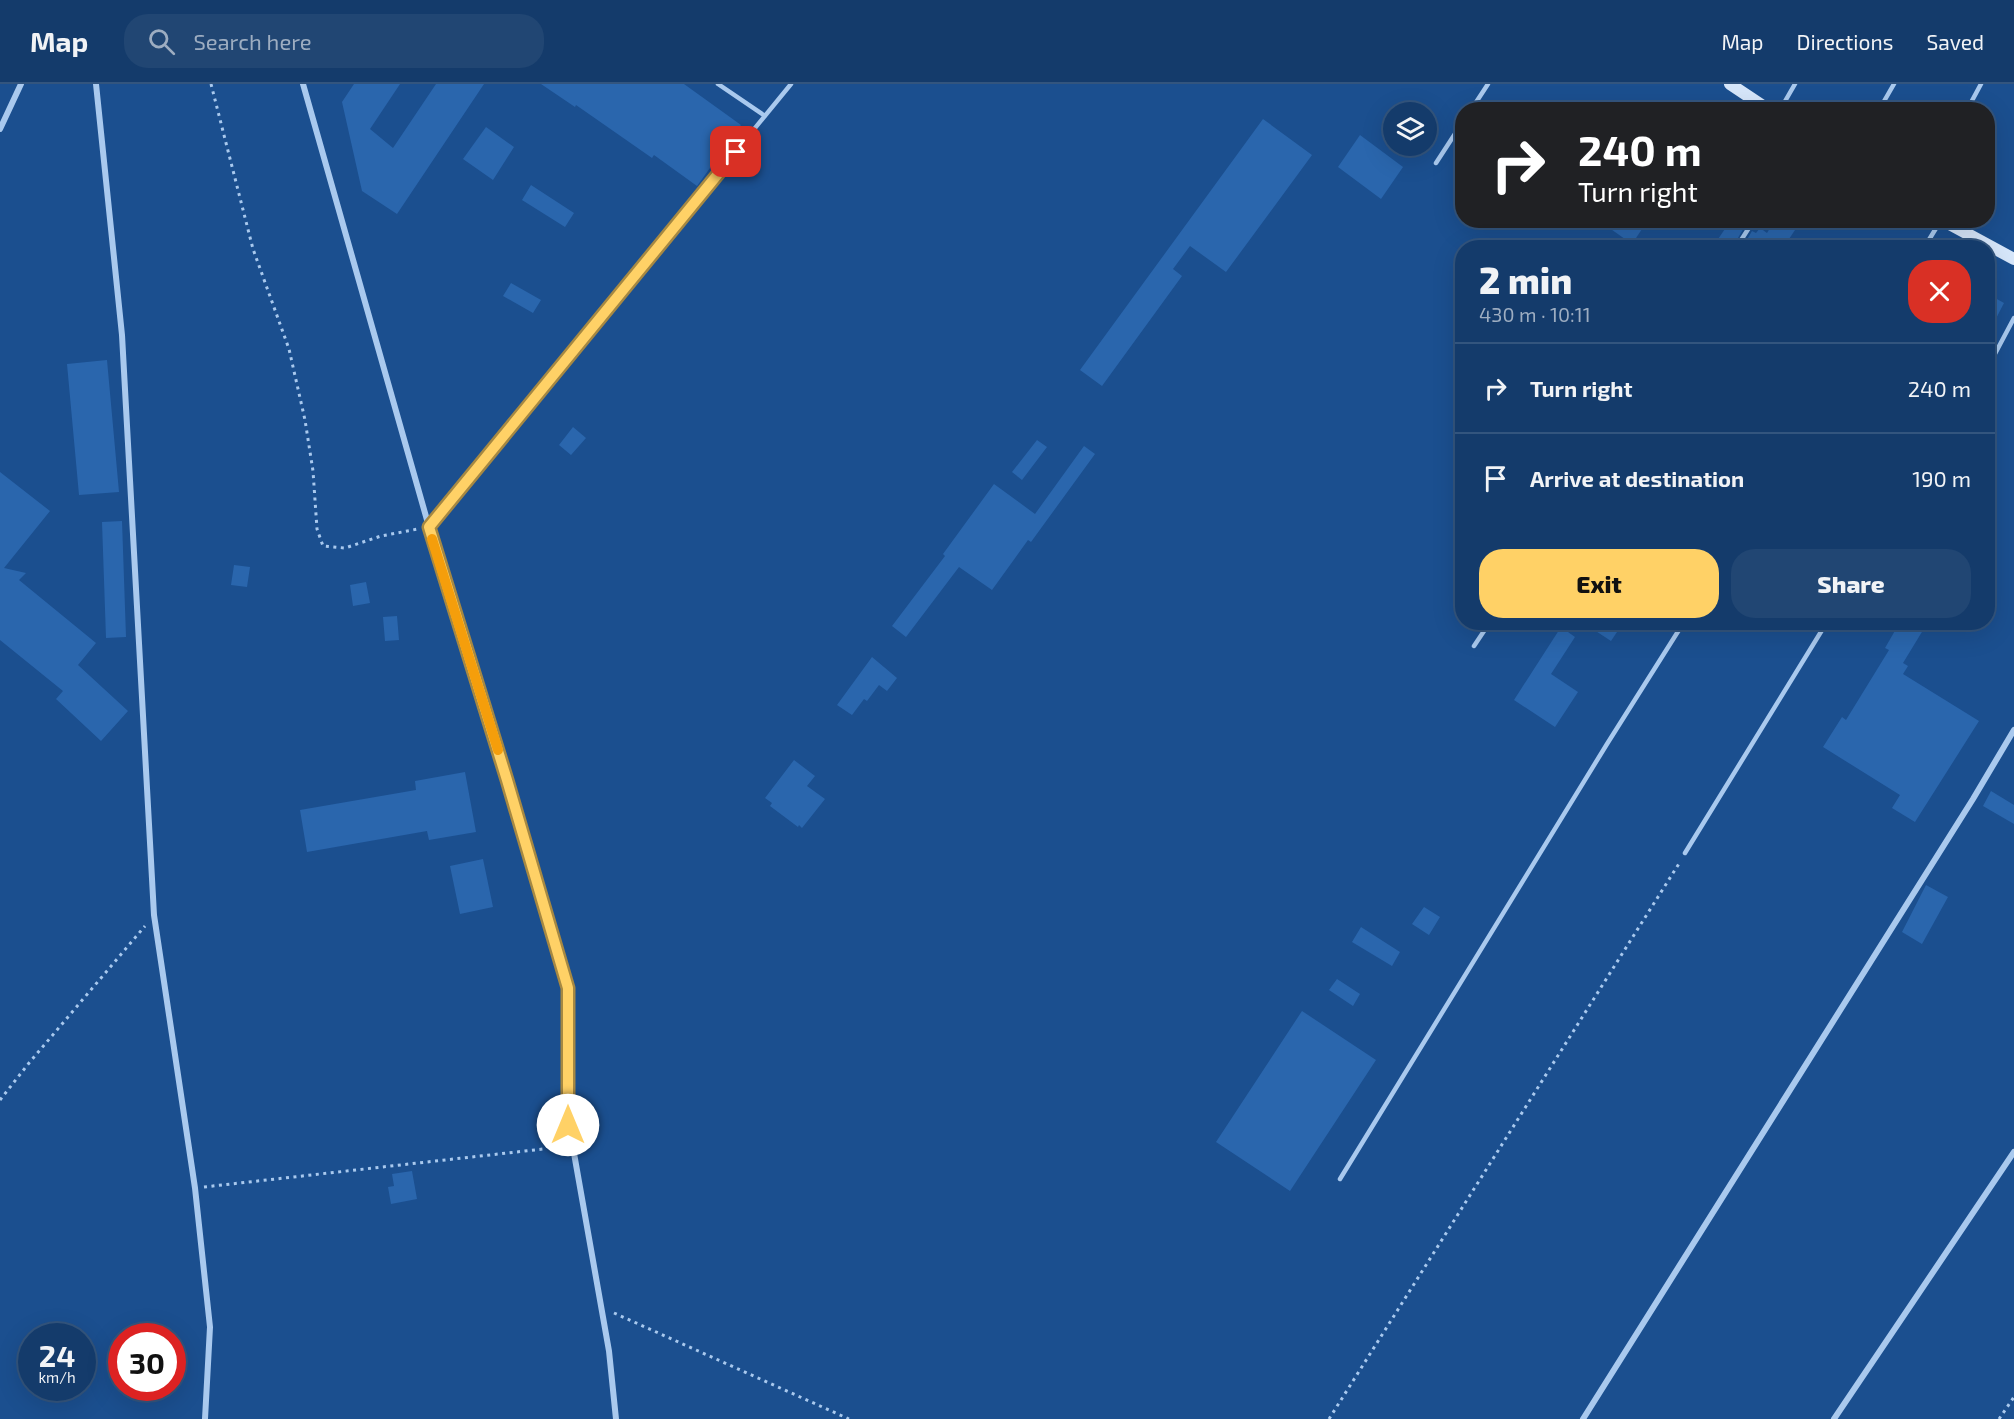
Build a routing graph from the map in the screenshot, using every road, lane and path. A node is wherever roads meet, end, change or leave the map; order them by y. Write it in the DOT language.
graph roads {
  1 [pos="21,84"];
  2 [pos="96,84"];
  3 [pos="211,84"];
  4 [pos="303,84"];
  5 [pos="718,84"];
  6 [pos="791,84"];
  7 [pos="1488,84"];
  8 [pos="1730,84"];
  9 [pos="1795,84"];
  10 [pos="1894,84"];
  11 [pos="1981,84"];
  12 [pos="1476,102"];
  13 [pos="1757,102"];
  14 [pos="1785,102"];
  15 [pos="1884,102"];
  16 [pos="1971,102"];
  17 [pos="765,116"];
  18 [pos="0,129"];
  19 [pos="1455,134"];
  20 [pos="1436,162"];
  21 [pos="1957,228"];
  22 [pos="1979,240"];
  23 [pos="1995,249"];
  24 [pos="2014,259"];
  25 [pos="2014,318"];
  26 [pos="1995,354"];
  27 [pos="429,527"];
  28 [pos="1485,630"];
  29 [pos="1679,630"];
  30 [pos="1822,630"];
  31 [pos="1474,646"];
  32 [pos="2014,730"];
  33 [pos="1685,853"];
  34 [pos="154,915"];
  35 [pos="0,1100"];
  36 [pos="568,1125"];
  37 [pos="2014,1152"];
  38 [pos="1340,1179"];
  39 [pos="195,1188"];
  40 [pos="601,1308"];
  41 [pos="2014,1396"];
  42 [pos="205,1419"];
  43 [pos="616,1419"];
  44 [pos="849,1419"];
  45 [pos="1329,1419"];
  46 [pos="1583,1419"];
  47 [pos="1834,1419"];
  48 [pos="1999,1419"];
  1 -- 18 [label="street"];
  2 -- 34 [label="street"];
  3 -- 27 [label="path"];
  4 -- 27 [label="street"];
  5 -- 17 [label="lane"];
  6 -- 17 [label="lane"];
  7 -- 12 [label="lane"];
  8 -- 13 [label="main road"];
  9 -- 14 [label="lane"];
  10 -- 15 [label="lane"];
  11 -- 16 [label="lane"];
  17 -- 27 [label="lane"];
  19 -- 20 [label="lane"];
  21 -- 22 [label="main road"];
  23 -- 24 [label="main road"];
  25 -- 26 [label="lane"];
  27 -- 36 [label="street"];
  28 -- 31 [label="lane"];
  29 -- 38 [label="lane"];
  30 -- 33 [label="lane"];
  32 -- 46 [label="street"];
  33 -- 45 [label="path"];
  34 -- 35 [label="path"];
  34 -- 39 [label="street"];
  36 -- 39 [label="path"];
  36 -- 40 [label="street"];
  37 -- 47 [label="street"];
  39 -- 42 [label="street"];
  40 -- 43 [label="street"];
  40 -- 44 [label="path"];
  41 -- 48 [label="path"];
}
